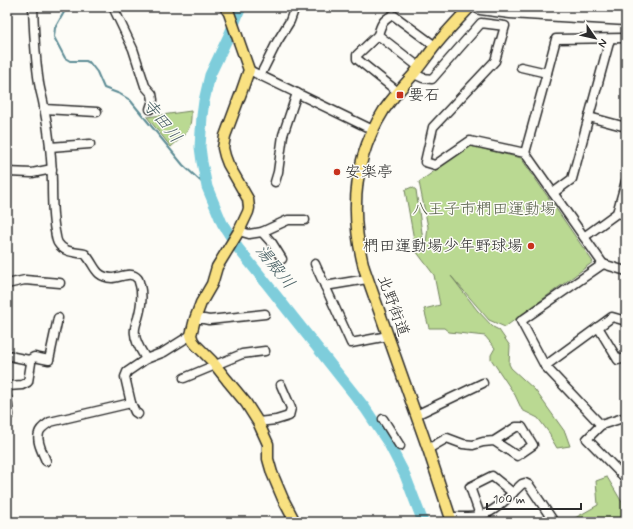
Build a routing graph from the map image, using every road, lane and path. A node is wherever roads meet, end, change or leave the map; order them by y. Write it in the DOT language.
graph roads {
  1 [pos="33,7"];
  2 [pos="113,7"];
  3 [pos="295,7"];
  4 [pos="470,7"];
  5 [pos="474,7"];
  6 [pos="503,7"];
  7 [pos="227,10"];
  8 [pos="626,15"];
  9 [pos="626,21"];
  10 [pos="378,35"];
  11 [pos="626,38"];
  12 [pos="610,39"];
  13 [pos="435,46"];
  14 [pos="522,67"];
  15 [pos="249,70"];
  16 [pos="416,70"];
  17 [pos="546,73"];
  18 [pos="260,76"];
  19 [pos="398,92"];
  20 [pos="297,93"];
  21 [pos="44,109"];
  22 [pos="150,109"];
  23 [pos="97,112"];
  24 [pos="589,116"];
  25 [pos="626,127"];
  26 [pos="373,130"];
  27 [pos="90,144"];
  28 [pos="50,147"];
  29 [pos="525,154"];
  30 [pos="52,169"];
  31 [pos="7,172"];
  32 [pos="626,181"];
  33 [pos="274,182"];
  34 [pos="553,193"];
  35 [pos="617,213"];
  36 [pos="626,215"];
  37 [pos="305,220"];
  38 [pos="239,231"];
  39 [pos="262,232"];
  40 [pos="584,237"];
  41 [pos="282,259"];
  42 [pos="315,264"];
  43 [pos="603,264"];
  44 [pos="626,271"];
  45 [pos="367,279"];
  46 [pos="60,283"];
  47 [pos="7,284"];
  48 [pos="325,286"];
  49 [pos="264,314"];
  50 [pos="58,318"];
  51 [pos="195,319"];
  52 [pos="626,321"];
  53 [pos="598,327"];
  54 [pos="191,335"];
  55 [pos="388,336"];
  56 [pos="264,351"];
  57 [pos="7,354"];
  58 [pos="626,358"];
  59 [pos="146,359"];
  60 [pos="29,360"];
  61 [pos="216,366"];
  62 [pos="545,366"];
  63 [pos="184,378"];
  64 [pos="483,383"];
  65 [pos="281,385"];
  66 [pos="7,387"];
  67 [pos="7,397"];
  68 [pos="131,403"];
  69 [pos="138,414"];
  70 [pos="9,415"];
  71 [pos="416,415"];
  72 [pos="626,417"];
  73 [pos="383,419"];
  74 [pos="258,422"];
  75 [pos="601,425"];
  76 [pos="494,441"];
  77 [pos="400,446"];
  78 [pos="428,449"];
  79 [pos="46,461"];
  80 [pos="626,480"];
  81 [pos="513,493"];
  82 [pos="480,516"];
  83 [pos="451,520"];
  84 [pos="295,522"];
  85 [pos="554,522"];
  1 -- 21 [label="street"];
  2 -- 22 [label="street"];
  3 -- 18 [label="street"];
  4 -- 13 [label="main road, 北野街道"];
  5 -- 9 [label="street"];
  6 -- 8 [label="street"];
  7 -- 15 [label="main road"];
  10 -- 13 [label="street"];
  10 -- 16 [label="street"];
  10 -- 19 [label="street"];
  11 -- 12 [label="street"];
  12 -- 17 [label="street"];
  12 -- 24 [label="street"];
  13 -- 16 [label="main road, 北野街道"];
  14 -- 17 [label="street"];
  15 -- 18 [label="street"];
  15 -- 38 [label="main road"];
  16 -- 19 [label="main road, 北野街道"];
  16 -- 29 [label="street"];
  17 -- 29 [label="street"];
  18 -- 20 [label="street"];
  19 -- 26 [label="main road, 北野街道"];
  20 -- 26 [label="street"];
  20 -- 33 [label="street"];
  21 -- 23 [label="street"];
  21 -- 28 [label="street"];
  24 -- 25 [label="street"];
  24 -- 34 [label="street"];
  26 -- 45 [label="main road, 北野街道"];
  27 -- 28 [label="street"];
  28 -- 30 [label="street"];
  29 -- 34 [label="street"];
  30 -- 31 [label="street"];
  30 -- 59 [label="street"];
  32 -- 35 [label="street"];
  34 -- 40 [label="street"];
  35 -- 36 [label="street"];
  35 -- 40 [label="street"];
  37 -- 39 [label="street"];
  38 -- 39 [label="street"];
  38 -- 51 [label="main road"];
  39 -- 41 [label="street"];
  40 -- 43 [label="street"];
  42 -- 48 [label="street"];
  43 -- 44 [label="street"];
  43 -- 62 [label="street"];
  45 -- 48 [label="street"];
  45 -- 55 [label="main road, 北野街道"];
  46 -- 47 [label="street"];
  48 -- 55 [label="street"];
  49 -- 51 [label="street"];
  50 -- 60 [label="street"];
  51 -- 54 [label="main road"];
  52 -- 53 [label="street"];
  53 -- 58 [label="street"];
  53 -- 62 [label="street"];
  54 -- 59 [label="street"];
  54 -- 61 [label="main road"];
  55 -- 71 [label="main road, 北野街道"];
  56 -- 61 [label="street"];
  57 -- 60 [label="street"];
  59 -- 68 [label="street"];
  60 -- 66 [label="street"];
  61 -- 63 [label="street"];
  61 -- 74 [label="main road"];
  62 -- 75 [label="street"];
  64 -- 71 [label="street"];
  65 -- 74 [label="street"];
  67 -- 70 [label="street"];
  68 -- 69 [label="street"];
  68 -- 79 [label="street"];
  71 -- 78 [label="main road, 北野街道"];
  72 -- 75 [label="street"];
  73 -- 77 [label="street"];
  74 -- 84 [label="main road"];
  75 -- 80 [label="street"];
  76 -- 78 [label="street"];
  78 -- 83 [label="main road, 北野街道"];
  81 -- 82 [label="street"];
  81 -- 82 [label="street"];
  81 -- 85 [label="street"];
  82 -- 83 [label="street"];
}
